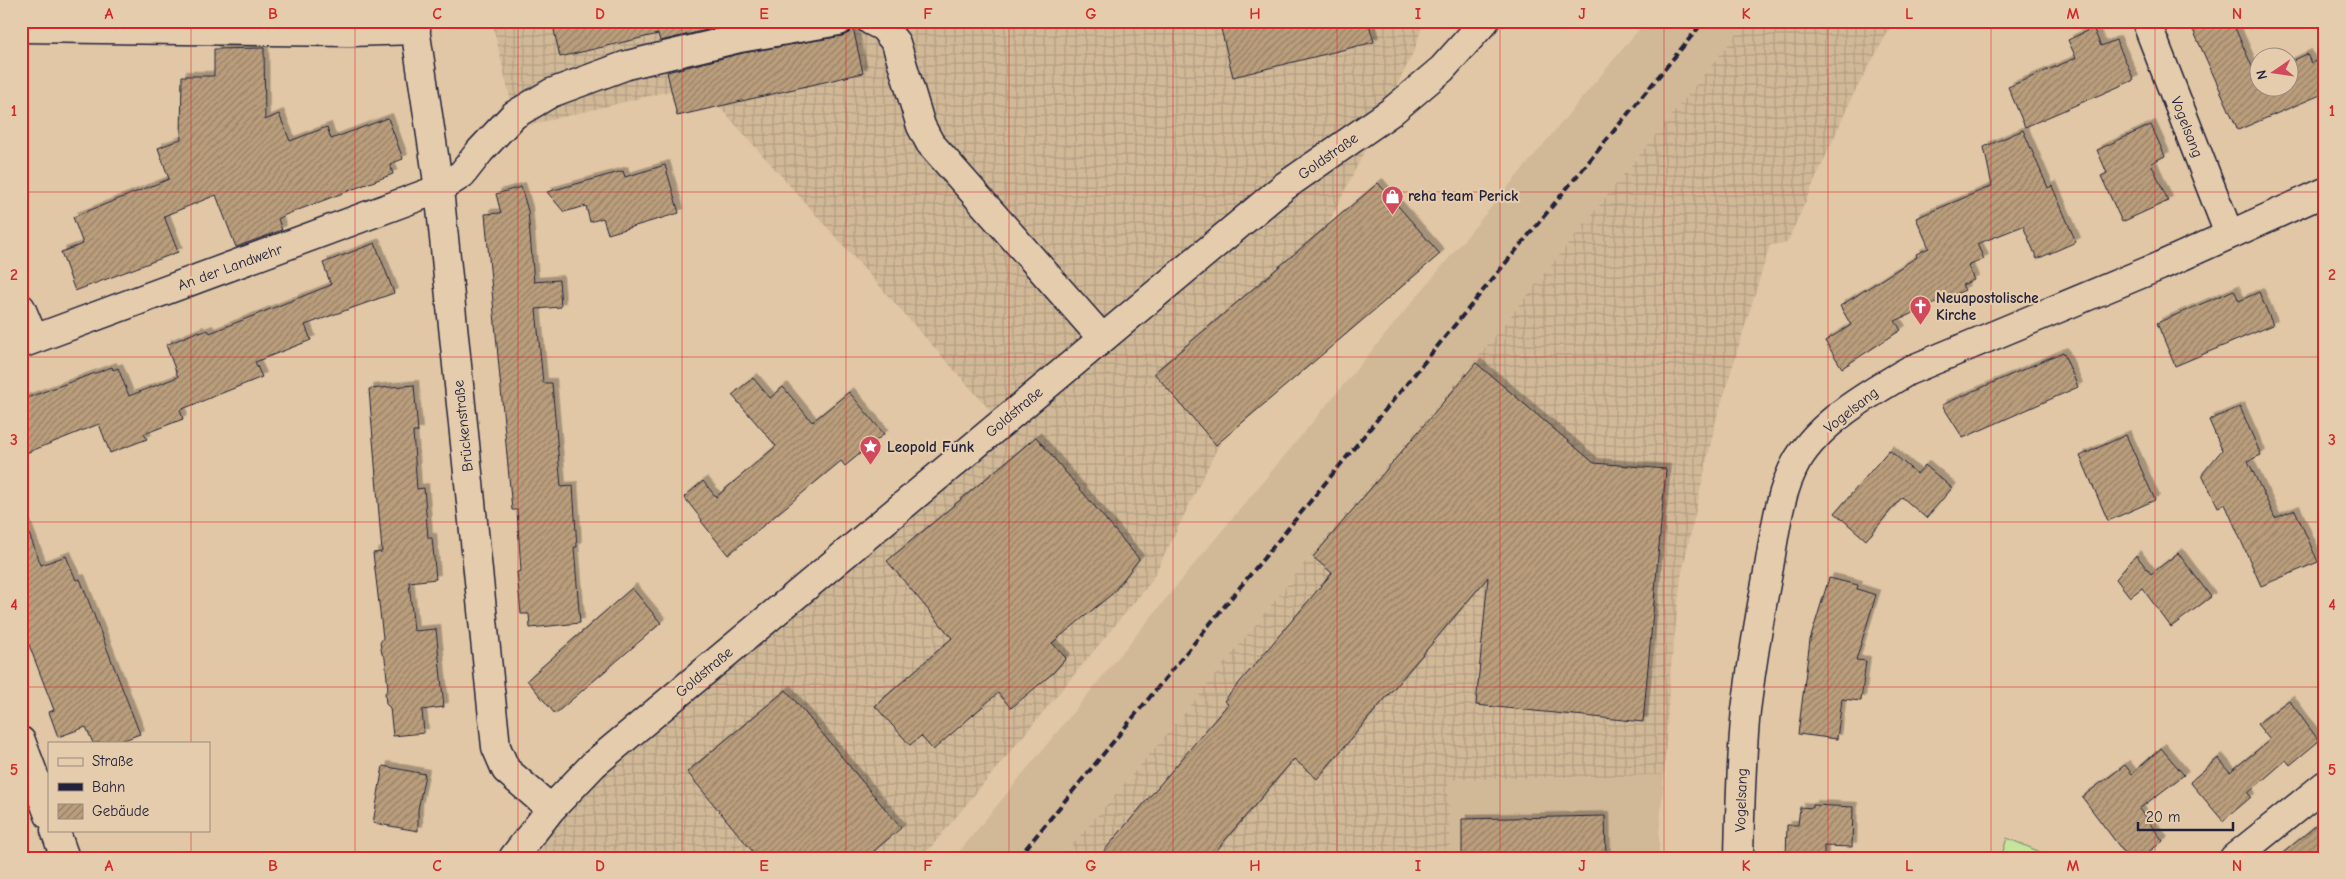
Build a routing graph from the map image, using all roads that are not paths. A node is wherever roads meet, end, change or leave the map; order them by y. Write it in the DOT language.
graph roads {
  1 [pos="839,21"];
  2 [pos="871,21"];
  3 [pos="1485,21"];
  4 [pos="2146,21"];
  5 [pos="415,26"];
  6 [pos="21,28"];
  7 [pos="439,189"];
  8 [pos="2325,192"];
  9 [pos="2229,234"];
  10 [pos="21,308"];
  11 [pos="1102,338"];
  12 [pos="28,342"];
  13 [pos="21,741"];
  14 [pos="2325,784"];
  15 [pos="550,809"];
  16 [pos="48,812"];
  17 [pos="56,832"];
  18 [pos="65,858"];
  19 [pos="512,858"];
  20 [pos="1739,858"];
  21 [pos="2234,858"];
  1 -- 7 [label="street, An der Landwehr"];
  2 -- 11 [label="street"];
  3 -- 11 [label="street, Goldstraße"];
  4 -- 9 [label="street, Vogelsang"];
  5 -- 6 [label="street"];
  5 -- 7 [label="street, Brückenstraße"];
  7 -- 12 [label="street, An der Landwehr"];
  7 -- 15 [label="street, Brückenstraße"];
  8 -- 9 [label="street, Vogelsang"];
  9 -- 20 [label="street, Vogelsang"];
  10 -- 12 [label="street"];
  11 -- 15 [label="street, Goldstraße"];
  13 -- 16 [label="street"];
  14 -- 21 [label="street"];
  15 -- 19 [label="street, Goldstraße"];
  17 -- 18 [label="street"];
}
